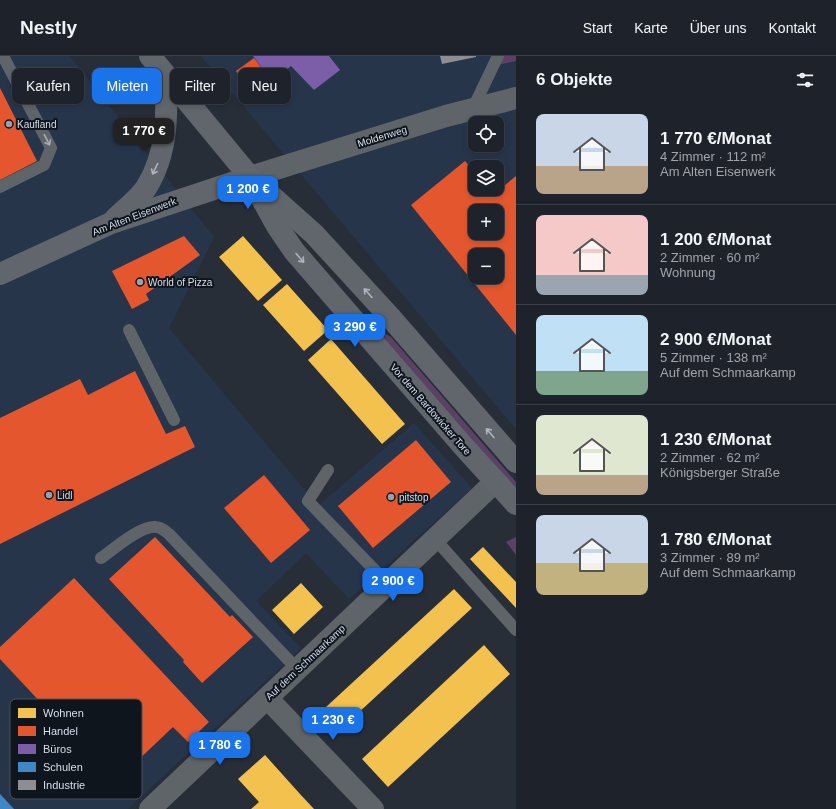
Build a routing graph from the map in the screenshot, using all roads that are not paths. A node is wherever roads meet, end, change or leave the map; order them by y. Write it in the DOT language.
graph roads {
  1 [pos="3,56"];
  2 [pos="150,56"];
  3 [pos="498,56"];
  4 [pos="166,76"];
  5 [pos="516,98"];
  6 [pos="473,108"];
  7 [pos="250,177"];
  8 [pos="0,187"];
  9 [pos="112,223"];
  10 [pos="0,274"];
  11 [pos="129,330"];
  12 [pos="174,420"];
  13 [pos="516,462"];
  14 [pos="328,470"];
  15 [pos="495,482"];
  16 [pos="516,504"];
  17 [pos="434,539"];
  18 [pos="101,558"];
  19 [pos="388,584"];
  20 [pos="516,630"];
  21 [pos="297,669"];
  22 [pos="267,698"];
  23 [pos="150,809"];
  24 [pos="373,809"];
  1 -- 8 [label="lane, one-way"];
  2 -- 4 [label="main road, Vor dem Bardowicker Tore"];
  3 -- 6 [label="lane"];
  4 -- 7 [label="main road, Vor dem Bardowicker Tore"];
  4 -- 9 [label="main road, one-way"];
  5 -- 6 [label="street, Moldenweg"];
  6 -- 7 [label="street, Moldenweg"];
  7 -- 9 [label="main road, Am Alten Eisenwerk"];
  13 -- 7 [label="main road, Vor dem Bardowicker Tore, one-way"];
  7 -- 15 [label="main road, Vor dem Bardowicker Tore, one-way"];
  9 -- 10 [label="main road, Am Alten Eisenwerk"];
  11 -- 12 [label="lane"];
  14 -- 19 [label="lane"];
  15 -- 16 [label="main road, Vor dem Bardowicker Tore"];
  15 -- 17 [label="street, Auf dem Schmaarkamp"];
  17 -- 19 [label="street, Auf dem Schmaarkamp"];
  17 -- 20 [label="lane"];
  18 -- 21 [label="lane"];
  19 -- 21 [label="street, Auf dem Schmaarkamp"];
  21 -- 22 [label="street, Auf dem Schmaarkamp"];
  22 -- 23 [label="street, Auf dem Schmaarkamp"];
  22 -- 24 [label="street"];
}
